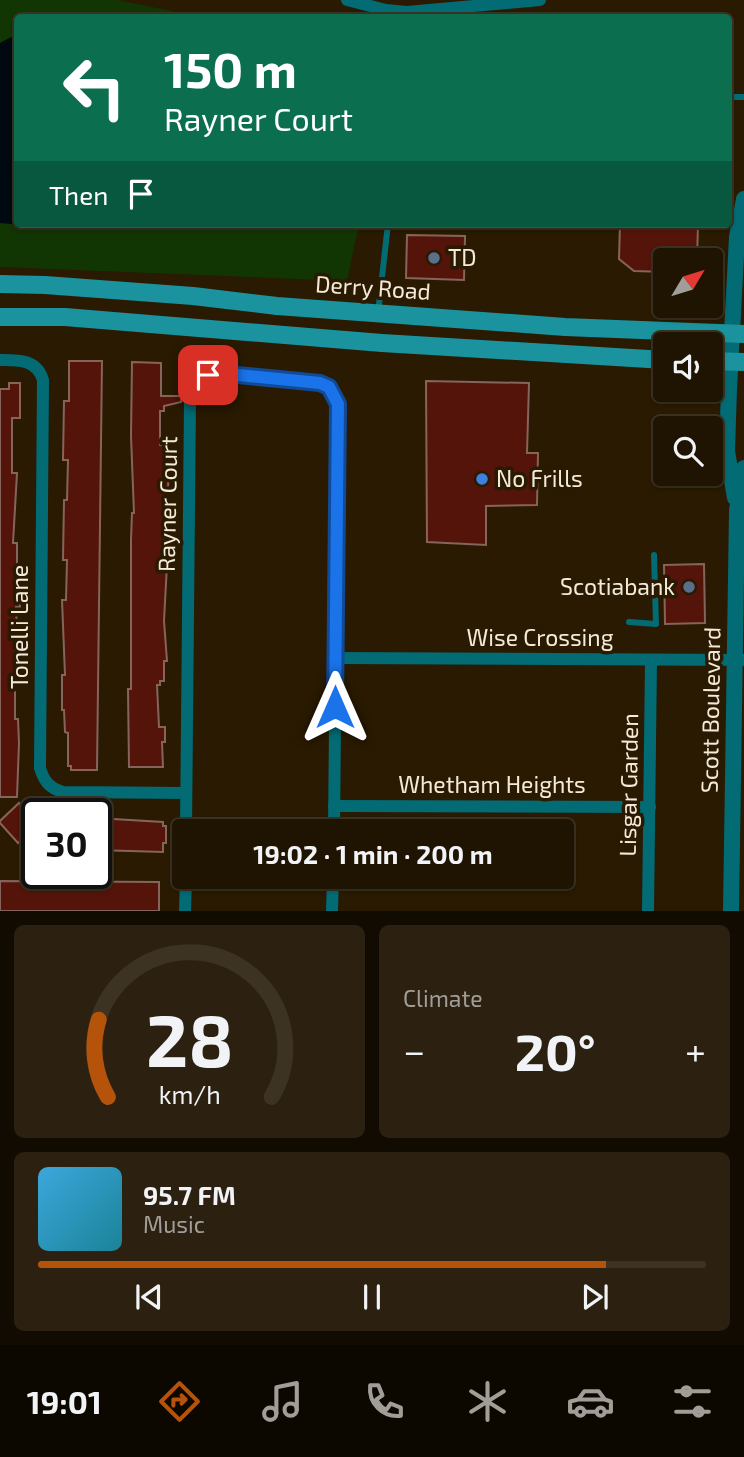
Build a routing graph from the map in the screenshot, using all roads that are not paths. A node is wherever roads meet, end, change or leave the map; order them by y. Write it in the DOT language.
graph roads {
  1 [pos="346,0"];
  2 [pos="540,0"];
  3 [pos="744,199"];
  4 [pos="388,228"];
  5 [pos="0,284"];
  6 [pos="378,313"];
  7 [pos="0,317"];
  8 [pos="738,334"];
  9 [pos="653,359"];
  10 [pos="0,360"];
  11 [pos="737,362"];
  12 [pos="744,468"];
  13 [pos="737,510"];
  14 [pos="654,555"];
  15 [pos="629,622"];
  16 [pos="335,658"];
  17 [pos="651,660"];
  18 [pos="739,660"];
  19 [pos="186,793"];
  20 [pos="334,806"];
  21 [pos="650,807"];
  22 [pos="186,819"];
  23 [pos="334,819"];
  24 [pos="186,889"];
  25 [pos="333,889"];
  26 [pos="185,911"];
  27 [pos="332,911"];
  28 [pos="648,911"];
  29 [pos="731,911"];
  1 -- 2 [label="street"];
  3 -- 8 [label="street, Scott Boulevard"];
  4 -- 6 [label="lane"];
  5 -- 6 [label="main road, Derry Road"];
  6 -- 8 [label="main road, Derry Road"];
  7 -- 9 [label="main road"];
  8 -- 11 [label="street, Scott Boulevard"];
  10 -- 19 [label="street, Tonelli Lane"];
  11 -- 13 [label="street, Scott Boulevard"];
  12 -- 13 [label="street, Scott Boulevard"];
  13 -- 18 [label="street, Scott Boulevard"];
  14 -- 15 [label="lane"];
  16 -- 17 [label="street, Wise Crossing"];
  16 -- 19 [label="street, Rayner Court"];
  16 -- 20 [label="street, Rayner Court"];
  17 -- 18 [label="street, Wise Crossing"];
  17 -- 21 [label="street, Lisgar Garden"];
  18 -- 29 [label="street, Scott Boulevard"];
  19 -- 22 [label="street, Rayner Court"];
  20 -- 21 [label="street, Whetham Heights"];
  20 -- 23 [label="street, Rayner Court"];
  21 -- 28 [label="street, Lisgar Garden"];
  24 -- 26 [label="street"];
  25 -- 27 [label="street"];
}
